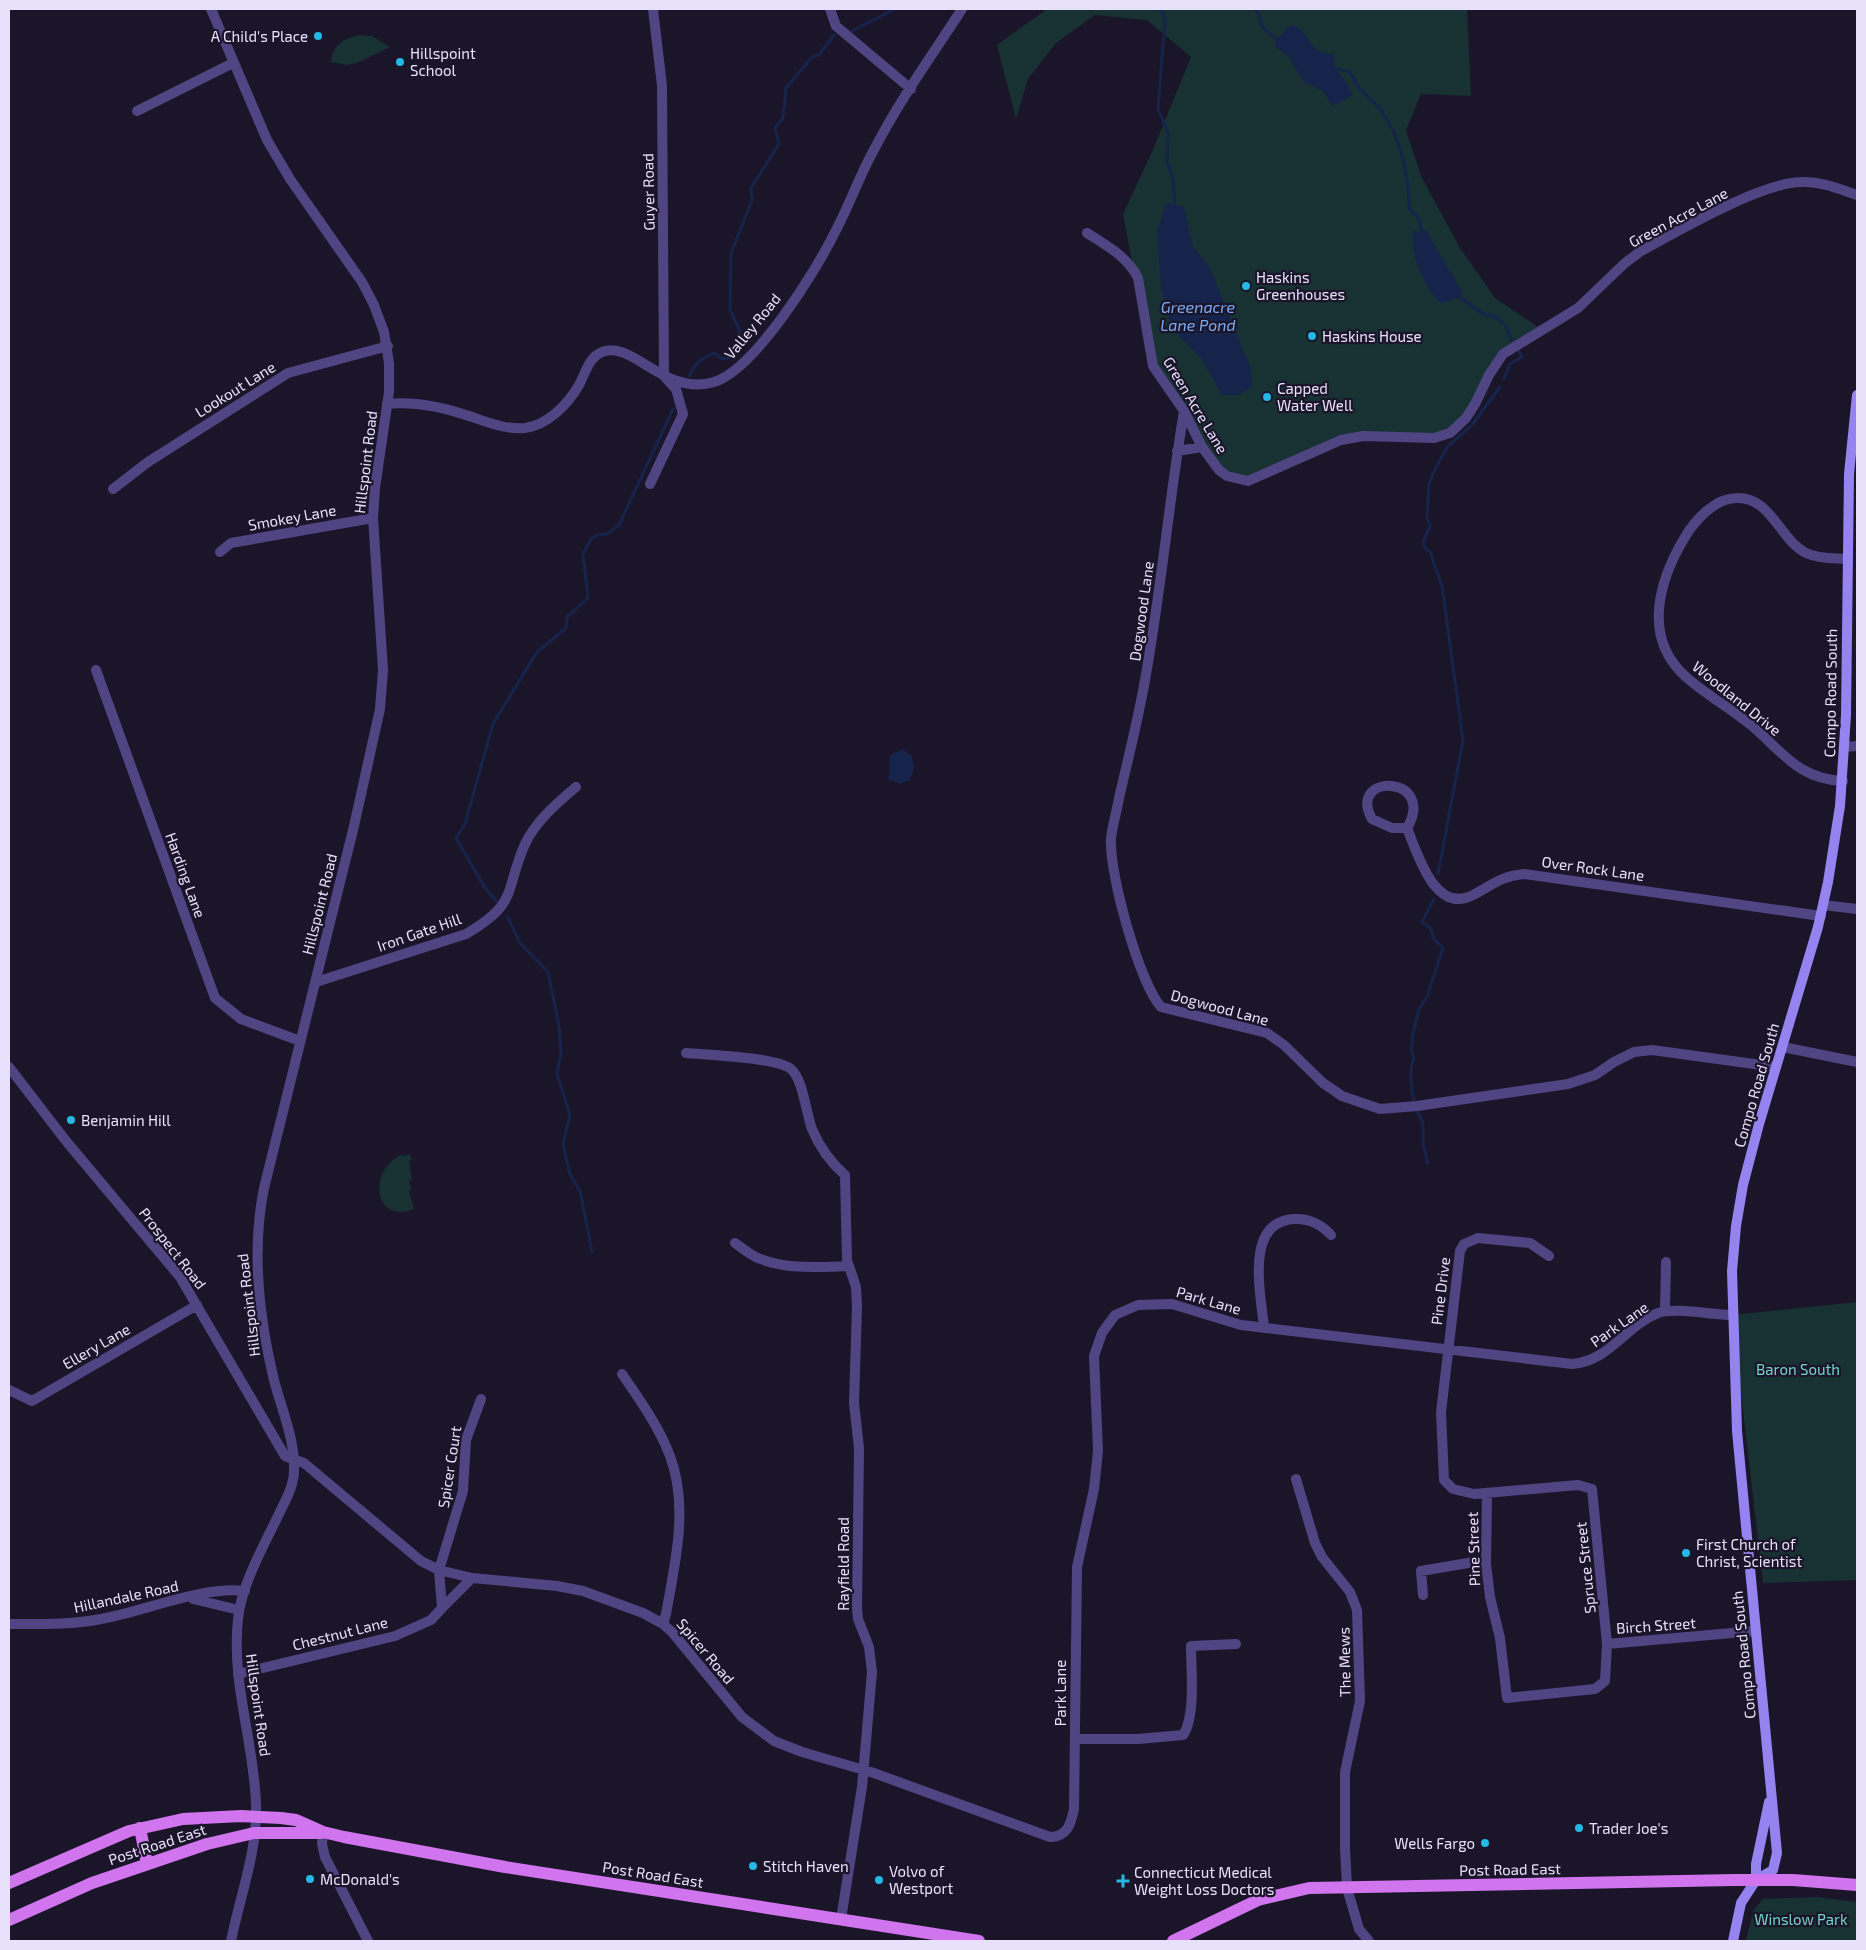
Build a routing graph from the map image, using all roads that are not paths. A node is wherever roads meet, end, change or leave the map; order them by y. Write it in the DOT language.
graph roads {
  1 [pos="212,9"];
  2 [pos="654,9"];
  3 [pos="830,9"];
  4 [pos="962,9"];
  5 [pos="234,64"];
  6 [pos="910,89"];
  7 [pos="137,111"];
  8 [pos="1857,195"];
  9 [pos="1087,233"];
  10 [pos="388,346"];
  11 [pos="664,376"];
  12 [pos="1857,394"];
  13 [pos="387,404"];
  14 [pos="1184,412"];
  15 [pos="1202,447"];
  16 [pos="1177,451"];
  17 [pos="650,484"];
  18 [pos="113,489"];
  19 [pos="1853,515"];
  20 [pos="373,518"];
  21 [pos="220,552"];
  22 [pos="1847,559"];
  23 [pos="96,670"];
  24 [pos="1857,746"];
  25 [pos="1844,747"];
  26 [pos="1843,781"];
  27 [pos="576,787"];
  28 [pos="1407,828"];
  29 [pos="1857,909"];
  30 [pos="1822,910"];
  31 [pos="316,982"];
  32 [pos="300,1042"];
  33 [pos="1783,1047"];
  34 [pos="686,1053"];
  35 [pos="1857,1062"];
  36 [pos="9,1067"];
  37 [pos="1776,1067"];
  38 [pos="1331,1235"];
  39 [pos="735,1243"];
  40 [pos="1549,1256"];
  41 [pos="1666,1262"];
  42 [pos="848,1266"];
  43 [pos="197,1304"];
  44 [pos="1665,1311"];
  45 [pos="1732,1315"];
  46 [pos="1264,1328"];
  47 [pos="1448,1349"];
  48 [pos="622,1374"];
  49 [pos="9,1390"];
  50 [pos="481,1399"];
  51 [pos="1442,1433"];
  52 [pos="294,1459"];
  53 [pos="1296,1479"];
  54 [pos="1487,1493"];
  55 [pos="1486,1564"];
  56 [pos="439,1570"];
  57 [pos="472,1578"];
  58 [pos="245,1591"];
  59 [pos="1423,1595"];
  60 [pos="190,1598"];
  61 [pos="442,1608"];
  62 [pos="239,1610"];
  63 [pos="9,1624"];
  64 [pos="663,1624"];
  65 [pos="1755,1631"];
  66 [pos="1236,1644"];
  67 [pos="1607,1644"];
  68 [pos="238,1674"];
  69 [pos="1507,1698"];
  70 [pos="1075,1739"];
  71 [pos="863,1770"];
  72 [pos="1770,1788"];
  73 [pos="256,1816"];
  74 [pos="140,1828"];
  75 [pos="323,1832"];
  76 [pos="254,1833"];
  77 [pos="1050,1837"];
  78 [pos="147,1864"];
  79 [pos="1756,1880"];
  80 [pos="9,1883"];
  81 [pos="1857,1885"];
  82 [pos="1347,1888"];
  83 [pos="841,1919"];
  84 [pos="9,1920"];
  85 [pos="231,1941"];
  86 [pos="368,1941"];
  87 [pos="979,1941"];
  88 [pos="1174,1941"];
  89 [pos="1369,1941"];
  90 [pos="1733,1941"];
  1 -- 5 [label="street, Hillspoint Road"];
  2 -- 11 [label="street, Guyer Road"];
  3 -- 6 [label="street"];
  4 -- 6 [label="street, Valley Road"];
  5 -- 7 [label="street"];
  5 -- 10 [label="street, Hillspoint Road"];
  6 -- 11 [label="street, Valley Road"];
  8 -- 15 [label="street, Green Acre Lane"];
  9 -- 14 [label="street, Green Acre Lane"];
  10 -- 13 [label="street, Hillspoint Road"];
  10 -- 18 [label="street, Lookout Lane"];
  11 -- 13 [label="street, Valley Road"];
  11 -- 17 [label="street"];
  12 -- 19 [label="main road, Compo Road South"];
  13 -- 20 [label="street, Hillspoint Road"];
  14 -- 15 [label="street, Green Acre Lane"];
  14 -- 16 [label="street, Dogwood Lane"];
  15 -- 16 [label="street"];
  16 -- 37 [label="street, Dogwood Lane"];
  19 -- 22 [label="main road, Compo Road South"];
  20 -- 21 [label="street, Smokey Lane"];
  20 -- 31 [label="street, Hillspoint Road"];
  22 -- 25 [label="main road, Compo Road South"];
  22 -- 26 [label="street, Woodland Drive"];
  23 -- 32 [label="street, Harding Lane"];
  24 -- 25 [label="street"];
  25 -- 26 [label="main road, Compo Road South"];
  26 -- 30 [label="main road, Compo Road South"];
  27 -- 31 [label="street, Iron Gate Hill"];
  28 -- 28 [label="street"];
  28 -- 30 [label="street, Over Rock Lane"];
  29 -- 30 [label="street, Over Rock Lane"];
  30 -- 33 [label="main road, Compo Road South"];
  31 -- 32 [label="street, Hillspoint Road"];
  32 -- 52 [label="street, Hillspoint Road"];
  33 -- 35 [label="street"];
  33 -- 37 [label="main road, Compo Road South"];
  34 -- 42 [label="street, Rayfield Road"];
  36 -- 43 [label="street, Prospect Road"];
  37 -- 45 [label="main road, Compo Road South"];
  38 -- 46 [label="street"];
  39 -- 42 [label="street"];
  40 -- 47 [label="street, Pine Drive"];
  41 -- 44 [label="street"];
  42 -- 71 [label="street, Rayfield Road"];
  43 -- 49 [label="street, Ellery Lane"];
  43 -- 52 [label="street, Prospect Road"];
  44 -- 45 [label="street, Park Lane"];
  44 -- 47 [label="street, Park Lane"];
  45 -- 65 [label="main road, Compo Road South"];
  46 -- 47 [label="street, Park Lane"];
  46 -- 70 [label="street, Park Lane"];
  47 -- 51 [label="street, Pine Drive"];
  48 -- 64 [label="street"];
  50 -- 56 [label="street, Spicer Court"];
  51 -- 54 [label="street, Pine Street"];
  52 -- 56 [label="street, Spicer Road"];
  52 -- 58 [label="street, Hillspoint Road"];
  53 -- 82 [label="street, The Mews"];
  54 -- 55 [label="street, Pine Street"];
  54 -- 67 [label="street, Spruce Street"];
  55 -- 59 [label="street"];
  55 -- 69 [label="street, Pine Street"];
  56 -- 57 [label="street, Spicer Road"];
  56 -- 61 [label="street"];
  57 -- 61 [label="street, Chestnut Lane"];
  57 -- 64 [label="street, Spicer Road"];
  58 -- 60 [label="street, Hillandale Road"];
  58 -- 62 [label="street, Hillspoint Road"];
  60 -- 62 [label="street, Hillandale Road"];
  60 -- 63 [label="street, Hillandale Road"];
  61 -- 68 [label="street, Chestnut Lane"];
  62 -- 68 [label="street, Hillspoint Road"];
  64 -- 71 [label="street, Spicer Road"];
  65 -- 67 [label="street, Birch Street"];
  65 -- 72 [label="main road, Compo Road South"];
  66 -- 70 [label="street"];
  67 -- 69 [label="street, Birch Street"];
  68 -- 73 [label="street, Hillspoint Road"];
  70 -- 77 [label="street, Park Lane"];
  71 -- 77 [label="street, Spicer Road"];
  71 -- 83 [label="street, Rayfield Road"];
  72 -- 79 [label="main road, Compo Road South"];
  72 -- 79 [label="main road, Compo Road South"];
  73 -- 74 [label="main road, Post Road East"];
  73 -- 75 [label="main road, Post Road East"];
  73 -- 76 [label="street, Hillspoint Road"];
  74 -- 78 [label="main road"];
  74 -- 80 [label="main road, Post Road East"];
  75 -- 76 [label="main road, Post Road East"];
  75 -- 83 [label="main road, Post Road East"];
  75 -- 86 [label="street"];
  76 -- 78 [label="main road, Post Road East"];
  76 -- 85 [label="street, Hillspoint Road"];
  78 -- 84 [label="main road, Post Road East"];
  79 -- 81 [label="main road, Post Road East"];
  79 -- 82 [label="main road, Post Road East"];
  79 -- 90 [label="main road"];
  82 -- 88 [label="main road, Post Road East"];
  82 -- 89 [label="street, The Mews"];
  83 -- 87 [label="main road, Post Road East"];
}
